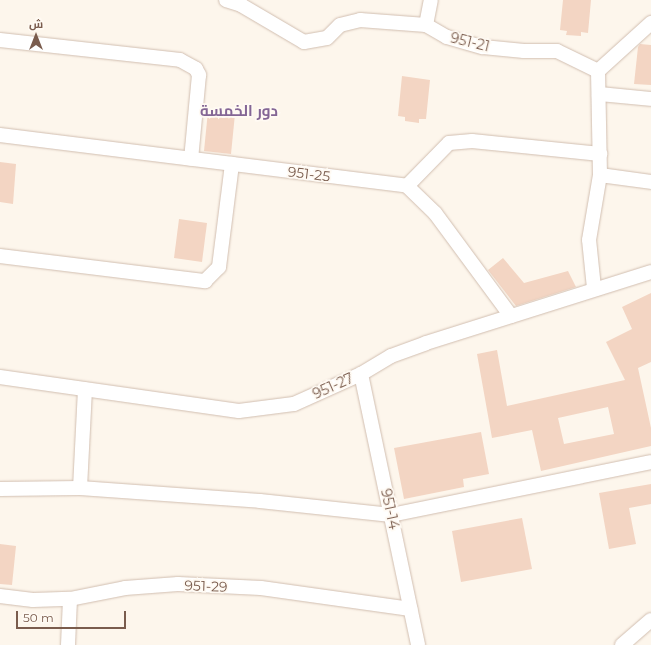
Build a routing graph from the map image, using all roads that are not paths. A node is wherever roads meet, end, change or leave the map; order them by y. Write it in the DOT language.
graph roads {
  1 [pos="226,0"];
  2 [pos="431,0"];
  3 [pos="651,23"];
  4 [pos="426,25"];
  5 [pos="0,40"];
  6 [pos="598,71"];
  7 [pos="599,94"];
  8 [pos="651,99"];
  9 [pos="0,135"];
  10 [pos="600,154"];
  11 [pos="191,159"];
  12 [pos="232,164"];
  13 [pos="600,175"];
  14 [pos="651,182"];
  15 [pos="407,186"];
  16 [pos="0,256"];
  17 [pos="651,272"];
  18 [pos="594,288"];
  19 [pos="511,316"];
  20 [pos="361,374"];
  21 [pos="0,376"];
  22 [pos="85,389"];
  23 [pos="651,462"];
  24 [pos="80,488"];
  25 [pos="0,489"];
  26 [pos="391,515"];
  27 [pos="0,596"];
  28 [pos="70,599"];
  29 [pos="411,609"];
  30 [pos="651,620"];
  31 [pos="68,645"];
  32 [pos="418,645"];
  33 [pos="622,645"];
  1 -- 4 [label="street, 951-21"];
  2 -- 4 [label="street"];
  3 -- 6 [label="street"];
  4 -- 6 [label="street, 951-21"];
  5 -- 11 [label="street"];
  6 -- 7 [label="street"];
  7 -- 8 [label="street"];
  7 -- 10 [label="street"];
  9 -- 11 [label="street, 951-25"];
  10 -- 13 [label="street"];
  10 -- 15 [label="street"];
  11 -- 12 [label="street, 951-25"];
  12 -- 15 [label="street, 951-25"];
  12 -- 16 [label="street"];
  13 -- 14 [label="street"];
  13 -- 18 [label="street"];
  15 -- 19 [label="street"];
  17 -- 18 [label="street, 951-27"];
  18 -- 19 [label="street, 951-27"];
  19 -- 20 [label="street, 951-27"];
  20 -- 22 [label="street, 951-27"];
  20 -- 26 [label="street, 951-14"];
  21 -- 22 [label="street, 951-27"];
  22 -- 24 [label="street"];
  23 -- 26 [label="street"];
  24 -- 25 [label="street"];
  24 -- 26 [label="street"];
  26 -- 29 [label="street, 951-14"];
  27 -- 28 [label="street, 951-29"];
  28 -- 29 [label="street, 951-29"];
  28 -- 31 [label="street"];
  29 -- 32 [label="street, 951-14"];
  30 -- 33 [label="street"];
}
